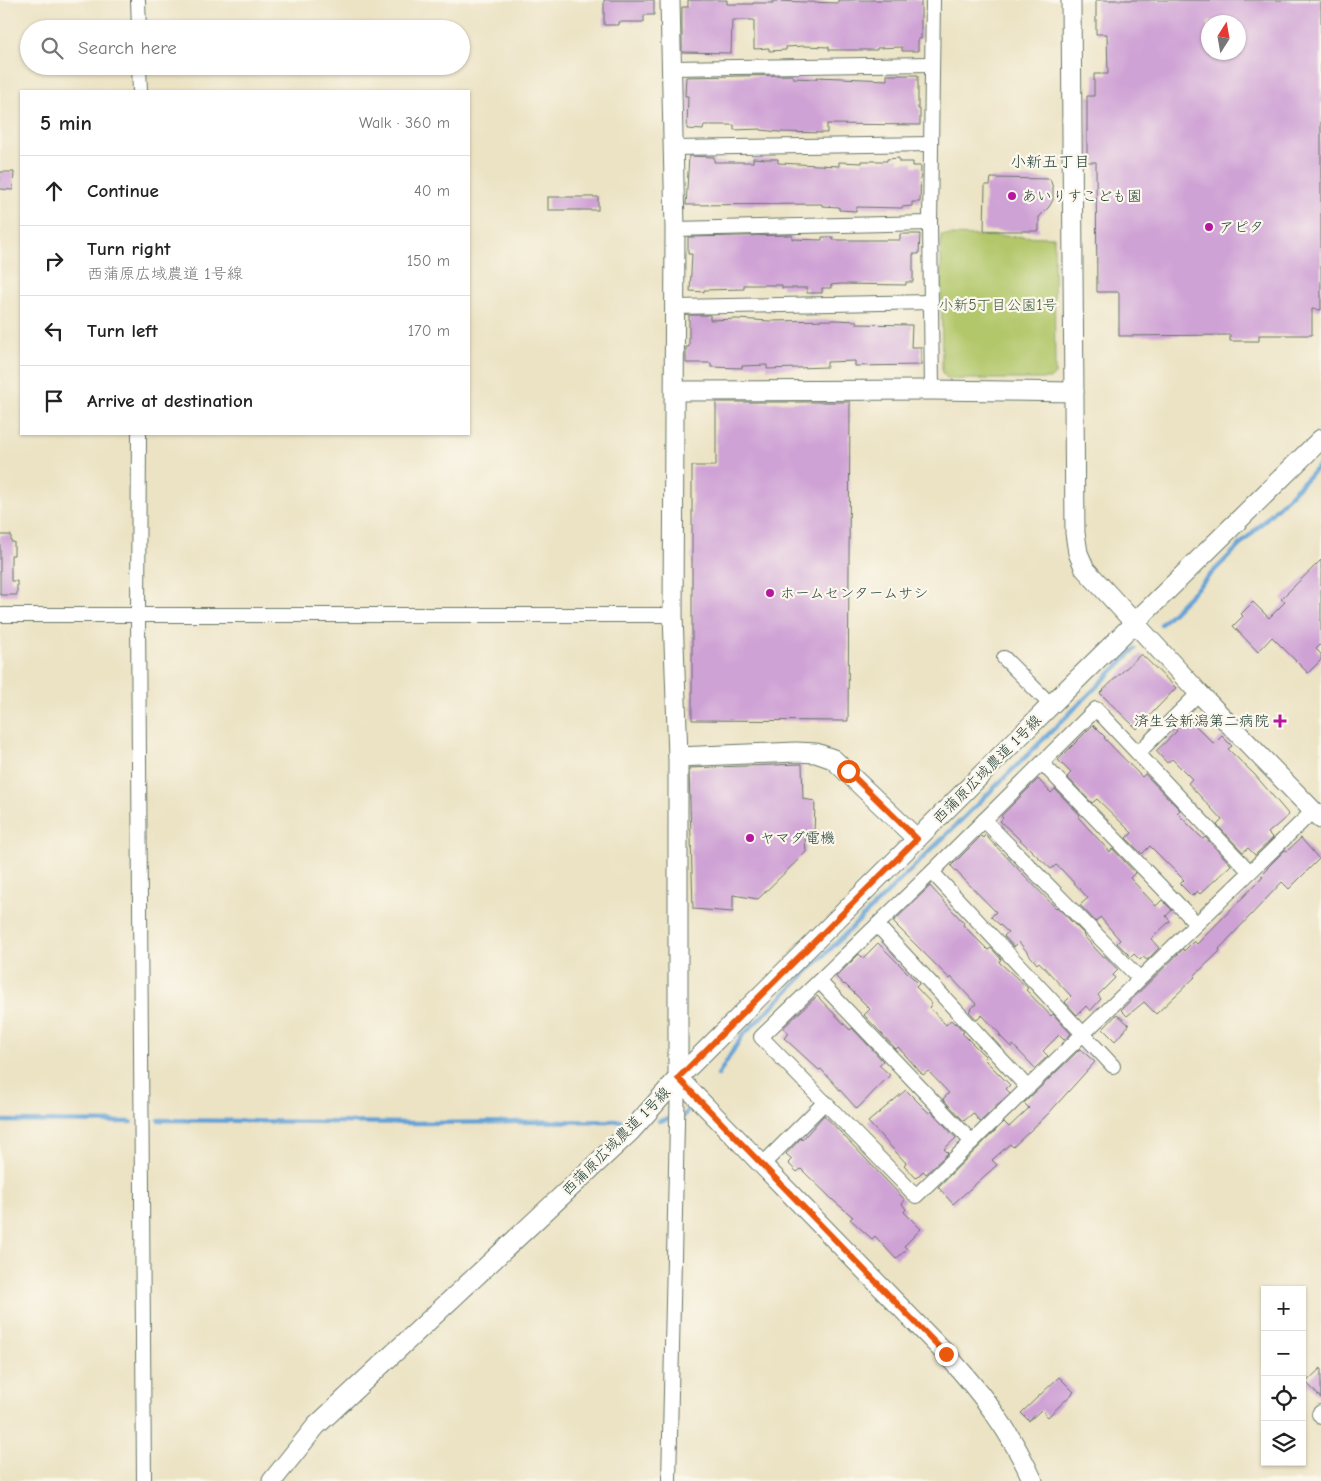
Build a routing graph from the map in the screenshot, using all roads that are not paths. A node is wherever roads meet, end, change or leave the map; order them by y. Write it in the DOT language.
graph roads {
  1 [pos="138,0"];
  2 [pos="670,0"];
  3 [pos="933,0"];
  4 [pos="1071,0"];
  5 [pos="139,20"];
  6 [pos="932,64"];
  7 [pos="670,68"];
  8 [pos="139,75"];
  9 [pos="140,90"];
  10 [pos="931,144"];
  11 [pos="673,148"];
  12 [pos="930,223"];
  13 [pos="676,229"];
  14 [pos="931,302"];
  15 [pos="675,306"];
  16 [pos="932,390"];
  17 [pos="675,391"];
  18 [pos="1074,392"];
  19 [pos="139,435"];
  20 [pos="1321,439"];
  21 [pos="0,615"];
  22 [pos="138,615"];
  23 [pos="673,615"];
  24 [pos="1136,622"];
  25 [pos="1004,658"];
  26 [pos="1199,693"];
  27 [pos="1051,705"];
  28 [pos="1138,753"];
  29 [pos="678,757"];
  30 [pos="1042,763"];
  31 [pos="1317,815"];
  32 [pos="984,820"];
  33 [pos="917,839"];
  34 [pos="1250,871"];
  35 [pos="932,872"];
  36 [pos="1196,923"];
  37 [pos="877,925"];
  38 [pos="1139,978"];
  39 [pos="819,981"];
  40 [pos="1083,1033"];
  41 [pos="1113,1066"];
  42 [pos="678,1078"];
  43 [pos="1027,1087"];
  44 [pos="824,1102"];
  45 [pos="972,1142"];
  46 [pos="762,1165"];
  47 [pos="1321,1412"];
  48 [pos="1321,1417"];
  49 [pos="144,1481"];
  50 [pos="272,1481"];
  51 [pos="669,1481"];
  52 [pos="1033,1481"];
  1 -- 5 [label="street"];
  2 -- 7 [label="street"];
  3 -- 6 [label="street"];
  4 -- 18 [label="street"];
  6 -- 7 [label="street"];
  6 -- 10 [label="street"];
  7 -- 11 [label="street"];
  8 -- 9 [label="street"];
  10 -- 11 [label="street"];
  10 -- 12 [label="street"];
  11 -- 13 [label="street"];
  12 -- 13 [label="street"];
  12 -- 14 [label="street"];
  13 -- 15 [label="street"];
  14 -- 15 [label="street"];
  14 -- 16 [label="street"];
  15 -- 17 [label="street"];
  16 -- 17 [label="street"];
  16 -- 18 [label="street"];
  17 -- 23 [label="street"];
  18 -- 24 [label="street"];
  19 -- 22 [label="street"];
  20 -- 24 [label="street, 西蒲原広域農道 1号線"];
  21 -- 22 [label="street"];
  22 -- 23 [label="street"];
  22 -- 49 [label="street"];
  23 -- 29 [label="street"];
  24 -- 26 [label="street"];
  24 -- 27 [label="street, 西蒲原広域農道 1号線"];
  25 -- 27 [label="street"];
  26 -- 28 [label="street"];
  26 -- 31 [label="street"];
  27 -- 33 [label="street, 西蒲原広域農道 1号線"];
  28 -- 30 [label="street"];
  28 -- 34 [label="street"];
  29 -- 33 [label="street"];
  29 -- 42 [label="street"];
  30 -- 32 [label="street"];
  30 -- 36 [label="street"];
  31 -- 34 [label="street"];
  32 -- 35 [label="street"];
  32 -- 38 [label="street"];
  33 -- 42 [label="street, 西蒲原広域農道 1号線"];
  34 -- 36 [label="street"];
  35 -- 37 [label="street"];
  35 -- 40 [label="street"];
  36 -- 38 [label="street"];
  37 -- 39 [label="street"];
  37 -- 43 [label="street"];
  38 -- 40 [label="street"];
  39 -- 44 [label="street"];
  39 -- 45 [label="street"];
  40 -- 41 [label="street"];
  40 -- 43 [label="street"];
  42 -- 46 [label="street"];
  42 -- 50 [label="street, 西蒲原広域農道 1号線"];
  42 -- 51 [label="street"];
  43 -- 45 [label="street"];
  44 -- 45 [label="street"];
  44 -- 46 [label="street"];
  46 -- 52 [label="street"];
  47 -- 48 [label="street"];
}
